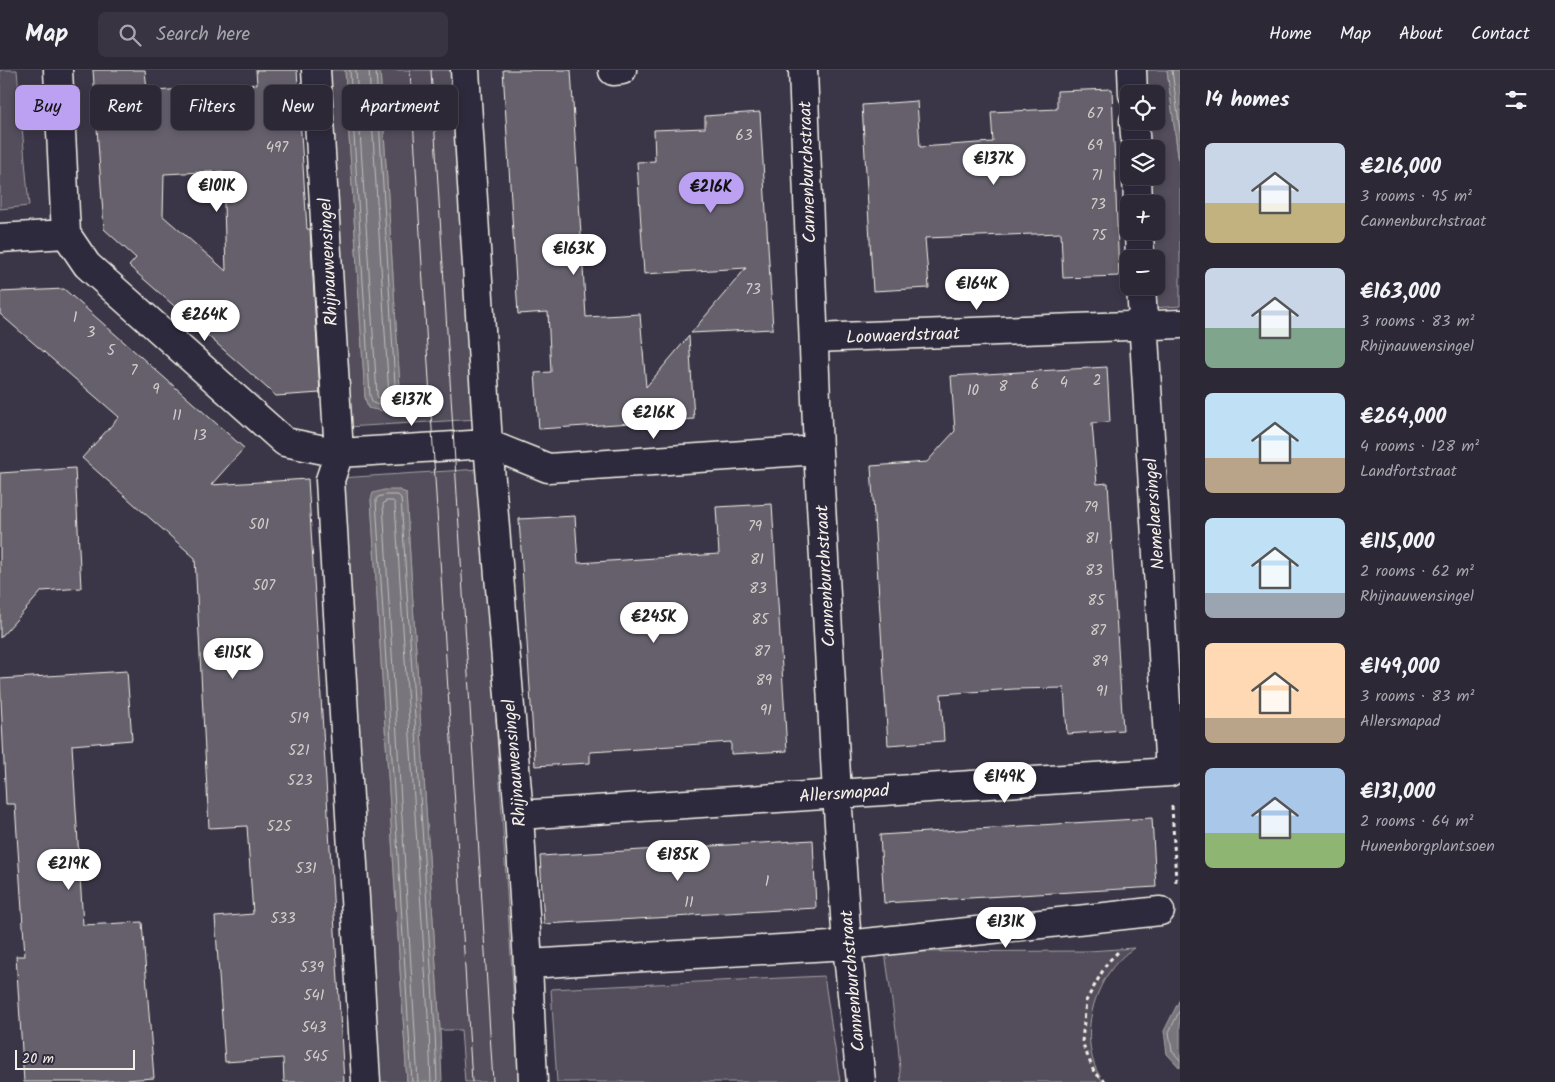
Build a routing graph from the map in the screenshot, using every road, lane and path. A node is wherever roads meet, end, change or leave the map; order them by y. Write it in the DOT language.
graph roads {
  1 [pos="58,70"];
  2 [pos="316,70"];
  3 [pos="465,70"];
  4 [pos="622,70"];
  5 [pos="804,70"];
  6 [pos="1132,70"];
  7 [pos="612,71"];
  8 [pos="1133,85"];
  9 [pos="66,234"];
  10 [pos="0,238"];
  11 [pos="1141,295"];
  12 [pos="1180,324"];
  13 [pos="1143,326"];
  14 [pos="814,338"];
  15 [pos="488,444"];
  16 [pos="818,450"];
  17 [pos="339,453"];
  18 [pos="1170,772"];
  19 [pos="837,794"];
  20 [pos="519,815"];
  21 [pos="1160,911"];
  22 [pos="847,945"];
  23 [pos="528,964"];
  24 [pos="366,1082"];
  25 [pos="533,1082"];
  26 [pos="861,1082"];
  1 -- 9 [label="street"];
  2 -- 17 [label="street, Rhijnauwensingel"];
  3 -- 15 [label="street, Rhijnauwensingel"];
  4 -- 7 [label="street"];
  5 -- 14 [label="street, Cannenburchstraat"];
  6 -- 8 [label="street"];
  9 -- 10 [label="street"];
  9 -- 17 [label="street"];
  11 -- 13 [label="street, Nemelaersingel"];
  12 -- 13 [label="street, Loowaerdstraat"];
  13 -- 14 [label="street, Loowaerdstraat"];
  13 -- 18 [label="street, Nemelaersingel"];
  14 -- 16 [label="street, Cannenburchstraat"];
  15 -- 16 [label="street"];
  15 -- 17 [label="street"];
  15 -- 20 [label="street, Rhijnauwensingel"];
  16 -- 19 [label="street, Cannenburchstraat"];
  17 -- 24 [label="street, Rhijnauwensingel"];
  18 -- 19 [label="street, Allersmapad"];
  19 -- 20 [label="street, Allersmapad"];
  19 -- 22 [label="street, Cannenburchstraat"];
  20 -- 23 [label="street, Rhijnauwensingel"];
  21 -- 22 [label="street"];
  22 -- 23 [label="street"];
  22 -- 26 [label="street, Cannenburchstraat"];
  23 -- 25 [label="street, Rhijnauwensingel"];
}
